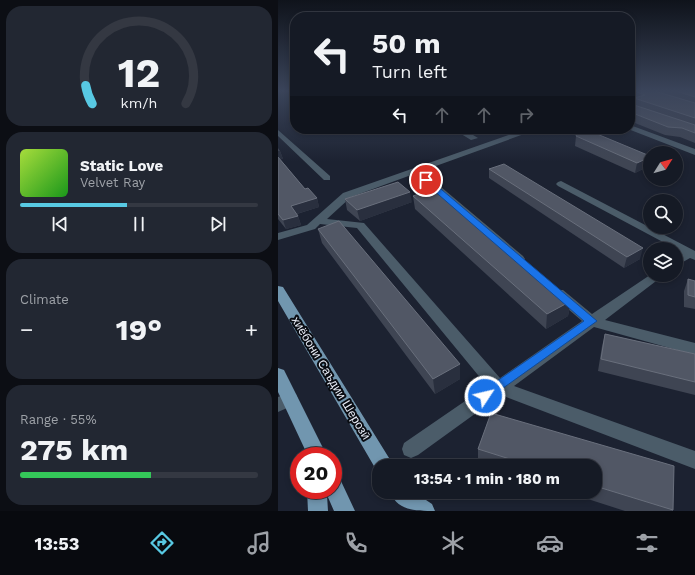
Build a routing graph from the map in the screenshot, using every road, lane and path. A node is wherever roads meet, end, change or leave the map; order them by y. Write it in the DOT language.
graph roads {
  1 [pos="635,129"];
  2 [pos="278,132"];
  3 [pos="466,134"];
  4 [pos="519,134"];
  5 [pos="474,138"];
  6 [pos="695,152"];
  7 [pos="415,170"];
  8 [pos="327,178"];
  9 [pos="561,184"];
  10 [pos="318,221"];
  11 [pos="278,236"];
  12 [pos="692,255"];
  13 [pos="526,266"];
  14 [pos="648,282"];
  15 [pos="550,286"];
  16 [pos="278,290"];
  17 [pos="591,321"];
  18 [pos="695,349"];
  19 [pos="278,375"];
  20 [pos="498,387"];
  21 [pos="284,402"];
  22 [pos="312,447"];
  23 [pos="411,449"];
  24 [pos="380,459"];
  25 [pos="695,460"];
  26 [pos="317,499"];
  27 [pos="339,499"];
  28 [pos="405,500"];
  29 [pos="318,511"];
  30 [pos="345,511"];
  31 [pos="425,511"];
  1 -- 6 [label="lane"];
  2 -- 8 [label="lane"];
  3 -- 5 [label="lane"];
  4 -- 7 [label="lane"];
  7 -- 10 [label="lane"];
  7 -- 13 [label="lane"];
  9 -- 12 [label="lane"];
  10 -- 11 [label="lane"];
  10 -- 20 [label="lane"];
  14 -- 17 [label="lane"];
  15 -- 17 [label="lane"];
  16 -- 24 [label="main road, хиёбони Саъдии Шерозӣ"];
  17 -- 18 [label="lane"];
  17 -- 20 [label="lane"];
  19 -- 21 [label="main road"];
  20 -- 23 [label="lane"];
  20 -- 25 [label="lane"];
  21 -- 22 [label="main road"];
  26 -- 29 [label="main road"];
  27 -- 30 [label="main road"];
  28 -- 31 [label="main road"];
}
